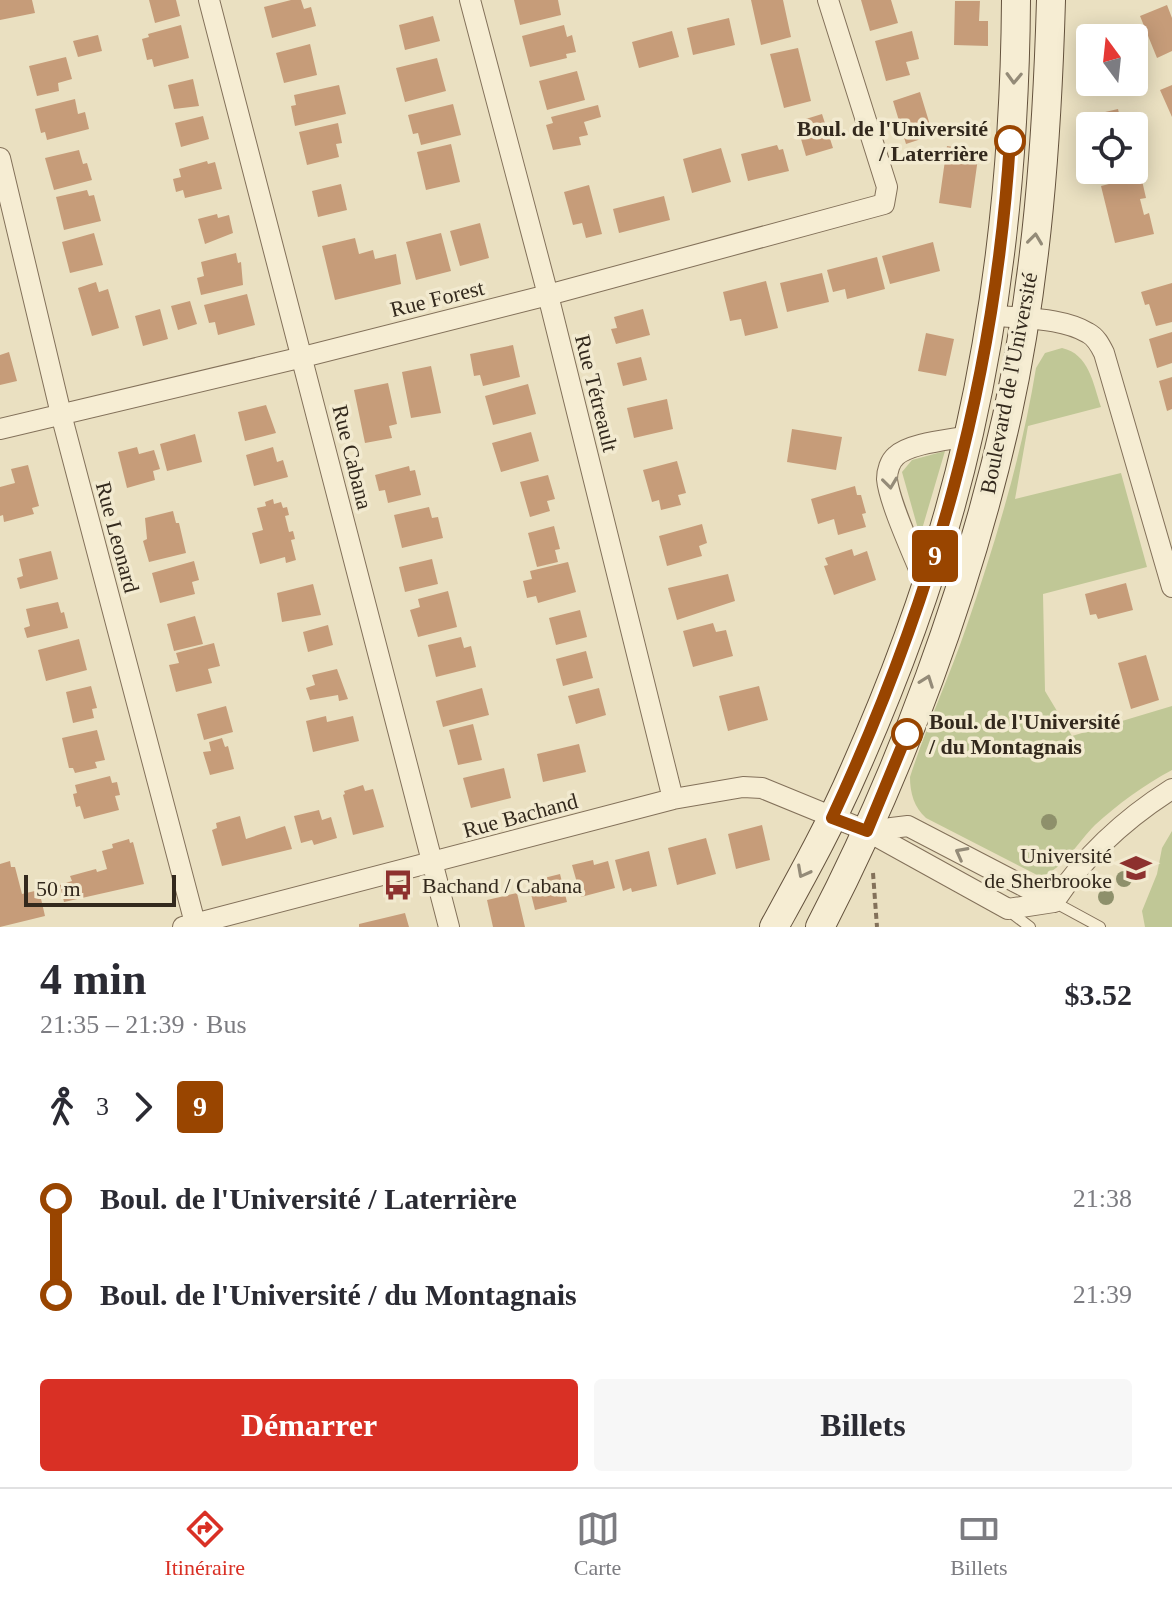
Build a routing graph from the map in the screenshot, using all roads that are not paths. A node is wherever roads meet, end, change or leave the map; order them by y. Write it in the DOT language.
graph roads {
  1 [pos="209,0"];
  2 [pos="470,0"];
  3 [pos="828,0"];
  4 [pos="1016,0"];
  5 [pos="1051,0"];
  6 [pos="0,158"];
  7 [pos="548,295"];
  8 [pos="991,315"];
  9 [pos="1024,319"];
  10 [pos="303,357"];
  11 [pos="61,414"];
  12 [pos="0,429"];
  13 [pos="969,436"];
  14 [pos="926,586"];
  15 [pos="1172,587"];
  16 [pos="1172,789"];
  17 [pos="673,799"];
  18 [pos="832,818"];
  19 [pos="867,831"];
  20 [pos="432,863"];
  21 [pos="1054,902"];
  22 [pos="1008,909"];
  23 [pos="192,926"];
  24 [pos="449,927"];
  25 [pos="774,927"];
  26 [pos="820,927"];
  27 [pos="1030,927"];
  28 [pos="1100,927"];
  1 -- 10 [label="street, Rue Cabana"];
  2 -- 7 [label="street, Rue Tétreault"];
  3 -- 7 [label="street, Rue Forest"];
  4 -- 8 [label="main road, Boulevard de l'Université, one-way"];
  9 -- 5 [label="main road, Boulevard de l'Université, one-way"];
  6 -- 11 [label="street, Rue Leonard"];
  7 -- 10 [label="street, Rue Forest"];
  7 -- 17 [label="street, Rue Tétreault"];
  8 -- 9 [label="street"];
  8 -- 13 [label="main road, Boulevard de l'Université"];
  9 -- 15 [label="street"];
  19 -- 9 [label="main road, Boulevard de l'Université, one-way"];
  10 -- 11 [label="street, Rue Forest"];
  10 -- 20 [label="street, Rue Cabana"];
  11 -- 12 [label="street, Rue Forest"];
  11 -- 23 [label="street, Rue Leonard"];
  13 -- 14 [label="main road, Boulevard de l'Université"];
  13 -- 14 [label="street, Boulevard de l'Université, one-way"];
  14 -- 18 [label="main road, Boulevard de l'Université"];
  16 -- 21 [label="street"];
  17 -- 18 [label="street, Rue Bachand"];
  17 -- 20 [label="street, Rue Bachand"];
  18 -- 19 [label="street, Rue Bachand"];
  18 -- 25 [label="main road, Boulevard de l'Université, one-way"];
  21 -- 19 [label="street, Rue Bachand, one-way"];
  19 -- 22 [label="street, Rue Bachand"];
  19 -- 26 [label="main road, Boulevard de l'Université"];
  20 -- 23 [label="street, Rue Bachand"];
  20 -- 24 [label="street, Rue Cabana"];
  21 -- 22 [label="street"];
  21 -- 28 [label="lane"];
  22 -- 27 [label="lane"];
}
